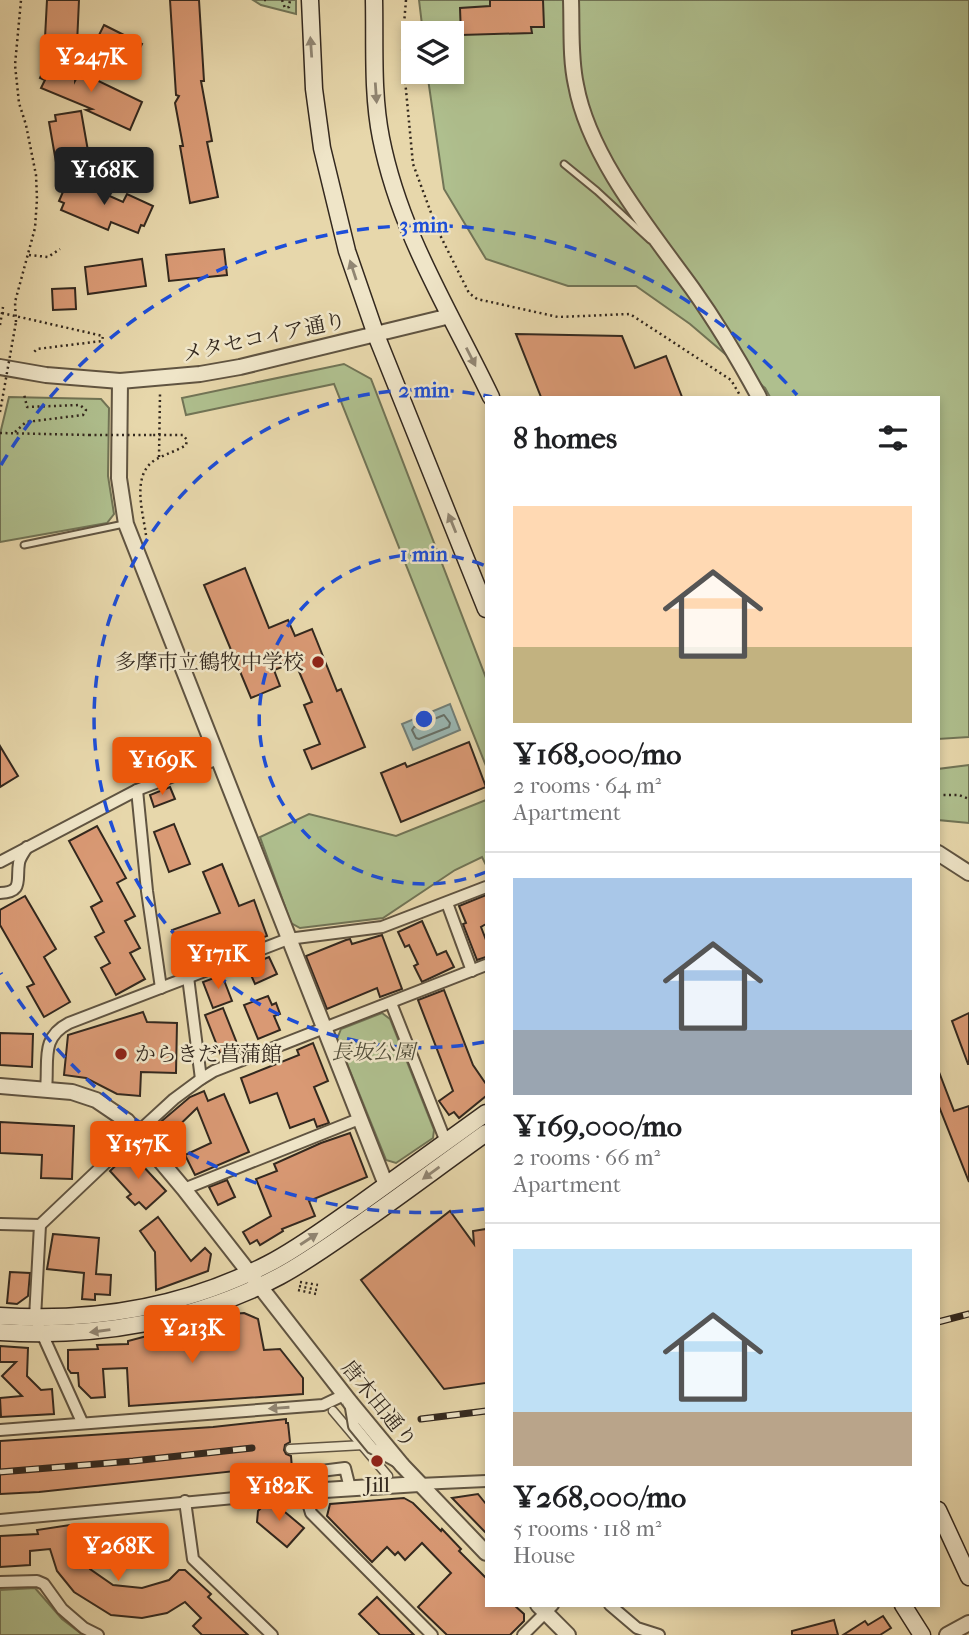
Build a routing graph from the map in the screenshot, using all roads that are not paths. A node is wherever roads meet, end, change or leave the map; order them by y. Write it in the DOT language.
graph roads {
  1 [pos="310,0"];
  2 [pos="374,0"];
  3 [pos="571,0"];
  4 [pos="564,164"];
  5 [pos="670,259"];
  6 [pos="450,316"];
  7 [pos="376,335"];
  8 [pos="0,367"];
  9 [pos="120,381"];
  10 [pos="490,396"];
  11 [pos="758,396"];
  12 [pos="126,524"];
  13 [pos="24,545"];
  14 [pos="485,607"];
  15 [pos="218,759"];
  16 [pos="137,790"];
  17 [pos="27,847"];
  18 [pos="940,854"];
  19 [pos="0,862"];
  20 [pos="969,873"];
  21 [pos="485,887"];
  22 [pos="0,893"];
  23 [pos="447,903"];
  24 [pos="289,939"];
  25 [pos="485,965"];
  26 [pos="472,971"];
  27 [pos="188,977"];
  28 [pos="161,988"];
  29 [pos="391,1003"];
  30 [pos="323,1028"];
  31 [pos="201,1079"];
  32 [pos="0,1086"];
  33 [pos="46,1088"];
  34 [pos="485,1114"];
  35 [pos="359,1119"];
  36 [pos="138,1132"];
  37 [pos="485,1134"];
  38 [pos="446,1142"];
  39 [pos="386,1185"];
  40 [pos="184,1189"];
  41 [pos="0,1224"];
  42 [pos="40,1225"];
  43 [pos="254,1279"];
  44 [pos="0,1316"];
  45 [pos="35,1318"];
  46 [pos="0,1332"];
  47 [pos="41,1335"];
  48 [pos="347,1398"];
  49 [pos="333,1411"];
  50 [pos="82,1422"];
  51 [pos="0,1430"];
  52 [pos="363,1445"];
  53 [pos="290,1450"];
  54 [pos="392,1470"];
  55 [pos="416,1480"];
  56 [pos="485,1481"];
  57 [pos="309,1491"];
  58 [pos="184,1501"];
  59 [pos="940,1514"];
  60 [pos="0,1520"];
  61 [pos="485,1552"];
  62 [pos="968,1575"];
  63 [pos="0,1582"];
  64 [pos="546,1607"];
  65 [pos="612,1607"];
  66 [pos="904,1607"];
  67 [pos="969,1623"];
  68 [pos="98,1635"];
  69 [pos="272,1635"];
  70 [pos="432,1635"];
  71 [pos="523,1635"];
  72 [pos="568,1635"];
  73 [pos="659,1635"];
  74 [pos="922,1635"];
  75 [pos="947,1635"];
  7 -- 1 [label="main road, one-way"];
  2 -- 6 [label="main road, one-way"];
  3 -- 5 [label="street"];
  4 -- 5 [label="lane"];
  5 -- 11 [label="street"];
  6 -- 7 [label="street, メタセコイア通り"];
  6 -- 10 [label="main road, one-way"];
  7 -- 9 [label="street, メタセコイア通り"];
  14 -- 7 [label="main road, one-way"];
  8 -- 9 [label="street, メタセコイア通り"];
  9 -- 12 [label="street"];
  12 -- 13 [label="lane"];
  12 -- 15 [label="street"];
  15 -- 16 [label="street"];
  15 -- 24 [label="street"];
  16 -- 17 [label="street"];
  16 -- 28 [label="street"];
  17 -- 19 [label="street"];
  17 -- 22 [label="street"];
  18 -- 20 [label="street"];
  21 -- 23 [label="street"];
  23 -- 24 [label="street"];
  23 -- 26 [label="street"];
  24 -- 27 [label="street"];
  24 -- 30 [label="street"];
  25 -- 26 [label="street"];
  26 -- 29 [label="street"];
  27 -- 28 [label="street"];
  27 -- 31 [label="street"];
  28 -- 33 [label="street"];
  29 -- 30 [label="street"];
  29 -- 38 [label="street"];
  30 -- 31 [label="street"];
  30 -- 35 [label="street"];
  31 -- 36 [label="street"];
  32 -- 33 [label="street, 唐木田通り"];
  33 -- 36 [label="street, 唐木田通り"];
  34 -- 38 [label="main road"];
  35 -- 39 [label="street"];
  35 -- 40 [label="street"];
  36 -- 40 [label="street, 唐木田通り"];
  36 -- 42 [label="street"];
  37 -- 43 [label="main road, one-way"];
  38 -- 39 [label="main road"];
  43 -- 39 [label="main road, one-way"];
  40 -- 43 [label="street, 唐木田通り"];
  41 -- 42 [label="street"];
  42 -- 45 [label="street"];
  43 -- 45 [label="main road"];
  43 -- 47 [label="main road, one-way"];
  43 -- 48 [label="street, 唐木田通り"];
  44 -- 45 [label="main road"];
  45 -- 47 [label="street"];
  46 -- 47 [label="main road"];
  47 -- 50 [label="street"];
  48 -- 50 [label="street, one-way"];
  48 -- 54 [label="street, 唐木田通り, bridge"];
  49 -- 52 [label="street"];
  50 -- 51 [label="street"];
  52 -- 53 [label="street"];
  52 -- 54 [label="street"];
  54 -- 55 [label="street, 唐木田通り"];
  55 -- 56 [label="street"];
  55 -- 57 [label="street"];
  55 -- 61 [label="street, 唐木田通り"];
  57 -- 58 [label="street"];
  57 -- 70 [label="street"];
  58 -- 60 [label="street"];
  58 -- 69 [label="street"];
  59 -- 62 [label="main road"];
  63 -- 68 [label="street"];
  64 -- 71 [label="street"];
  64 -- 72 [label="street"];
  65 -- 73 [label="street"];
  66 -- 74 [label="main road"];
  67 -- 75 [label="street"];
}
